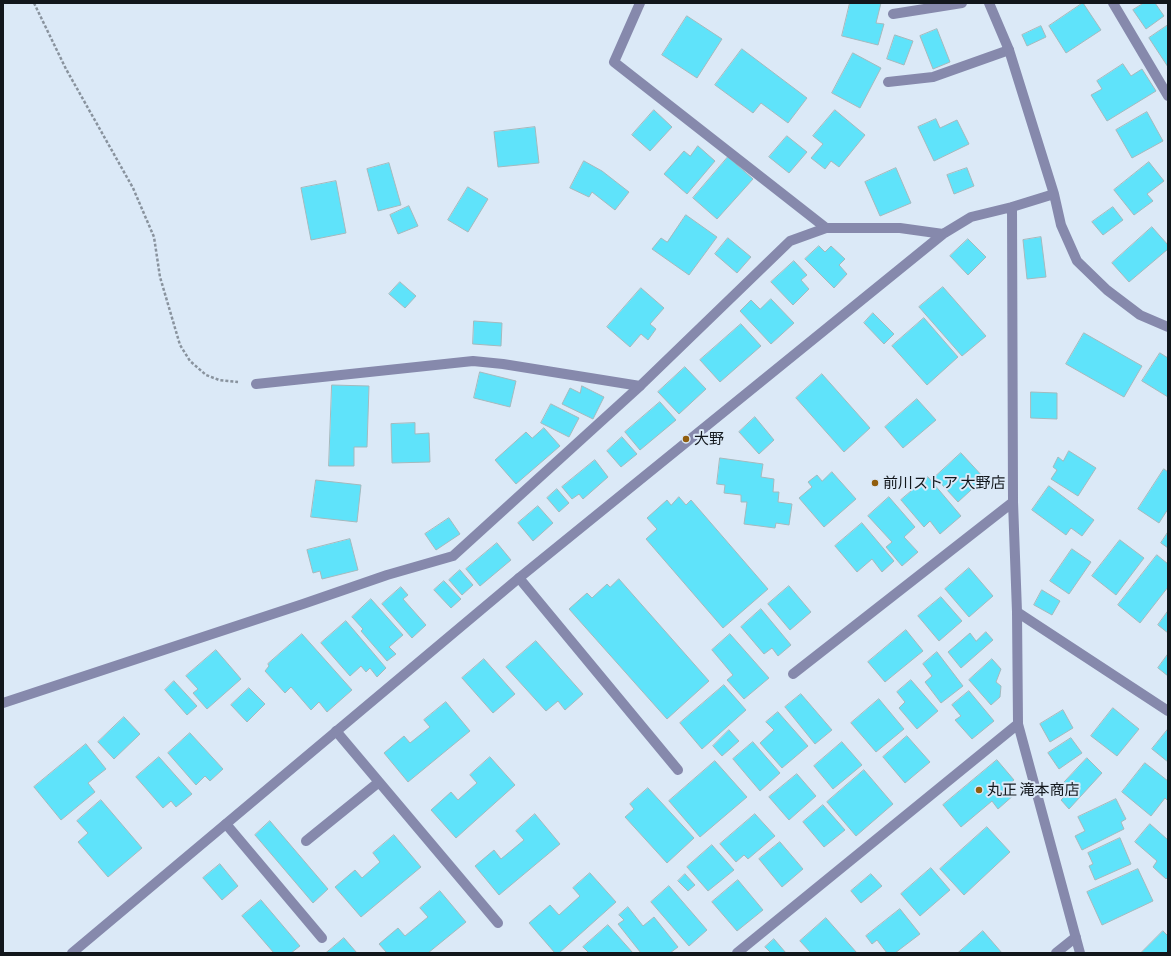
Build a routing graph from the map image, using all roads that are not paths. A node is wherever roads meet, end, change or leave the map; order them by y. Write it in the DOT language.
graph roads {
  1 [pos="640,3"];
  2 [pos="962,3"];
  3 [pos="989,3"];
  4 [pos="1113,3"];
  5 [pos="892,14"];
  6 [pos="1009,50"];
  7 [pos="888,82"];
  8 [pos="1168,96"];
  9 [pos="1054,194"];
  10 [pos="1012,207"];
  11 [pos="826,228"];
  12 [pos="943,234"];
  13 [pos="1168,327"];
  14 [pos="256,384"];
  15 [pos="640,386"];
  16 [pos="1013,502"];
  17 [pos="519,578"];
  18 [pos="1017,612"];
  19 [pos="793,674"];
  20 [pos="3,703"];
  21 [pos="1168,711"];
  22 [pos="1018,724"];
  23 [pos="336,731"];
  24 [pos="678,770"];
  25 [pos="379,782"];
  26 [pos="226,824"];
  27 [pos="306,841"];
  28 [pos="498,923"];
  29 [pos="1076,937"];
  30 [pos="322,938"];
  31 [pos="72,953"];
  32 [pos="737,953"];
  33 [pos="1056,953"];
  34 [pos="1080,953"];
  1 -- 11 [label="street"];
  2 -- 5 [label="street"];
  3 -- 6 [label="street"];
  4 -- 8 [label="street"];
  6 -- 7 [label="street"];
  6 -- 9 [label="street"];
  9 -- 10 [label="street"];
  9 -- 13 [label="street"];
  10 -- 12 [label="street"];
  10 -- 16 [label="street"];
  11 -- 12 [label="street"];
  11 -- 15 [label="street"];
  12 -- 17 [label="street"];
  14 -- 15 [label="street"];
  15 -- 20 [label="street"];
  16 -- 18 [label="street"];
  16 -- 19 [label="street"];
  17 -- 23 [label="street"];
  17 -- 24 [label="street"];
  18 -- 21 [label="street"];
  18 -- 22 [label="street"];
  22 -- 29 [label="street"];
  22 -- 32 [label="street"];
  23 -- 25 [label="street"];
  23 -- 26 [label="street"];
  25 -- 27 [label="street"];
  25 -- 28 [label="street"];
  26 -- 30 [label="street"];
  26 -- 31 [label="street"];
  29 -- 33 [label="street"];
  29 -- 34 [label="street"];
}
